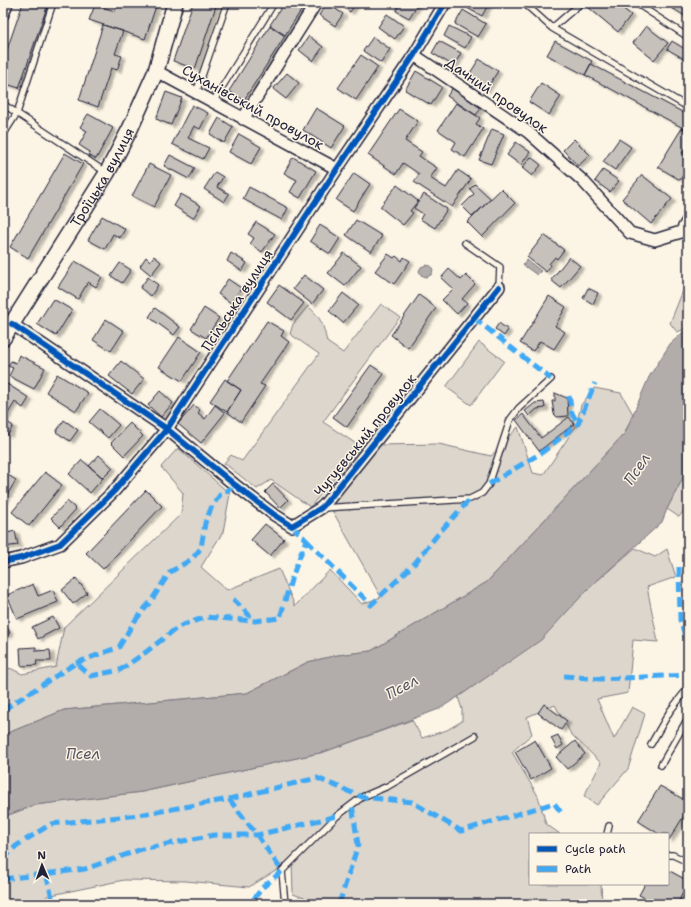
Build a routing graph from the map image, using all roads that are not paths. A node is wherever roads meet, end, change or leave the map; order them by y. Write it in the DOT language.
graph roads {
  1 [pos="7,3"];
  2 [pos="53,3"];
  3 [pos="175,3"];
  4 [pos="227,3"];
  5 [pos="274,3"];
  6 [pos="316,3"];
  7 [pos="446,3"];
  8 [pos="524,3"];
  9 [pos="581,3"];
  10 [pos="636,3"];
  11 [pos="3,14"];
  12 [pos="552,28"];
  13 [pos="688,36"];
  14 [pos="414,55"];
  15 [pos="156,71"];
  16 [pos="196,93"];
  17 [pos="213,102"];
  18 [pos="3,104"];
  19 [pos="688,107"];
  20 [pos="16,113"];
  21 [pos="243,119"];
  22 [pos="3,135"];
  23 [pos="337,170"];
  24 [pos="107,173"];
  25 [pos="688,220"];
  26 [pos="465,243"];
  27 [pos="499,287"];
  28 [pos="12,324"];
  29 [pos="3,338"];
  30 [pos="550,379"];
  31 [pos="167,429"];
  32 [pos="321,508"];
  33 [pos="3,562"];
  34 [pos="688,688"];
  35 [pos="688,718"];
  36 [pos="475,736"];
  37 [pos="651,744"];
  38 [pos="661,765"];
  39 [pos="609,826"];
  40 [pos="607,833"];
  41 [pos="669,855"];
  42 [pos="688,862"];
  43 [pos="285,904"];
  1 -- 11 [label="street"];
  2 -- 20 [label="lane"];
  3 -- 15 [label="main road, Троїцька вулиця"];
  4 -- 16 [label="lane"];
  5 -- 17 [label="lane"];
  6 -- 21 [label="street"];
  7 -- 14 [label="street, Псільська вулиця"];
  8 -- 12 [label="lane"];
  9 -- 12 [label="lane"];
  10 -- 13 [label="lane"];
  12 -- 19 [label="lane"];
  14 -- 23 [label="street, Псільська вулиця"];
  14 -- 25 [label="street, Дачний провулок"];
  15 -- 16 [label="street, Суханівський провулок"];
  15 -- 24 [label="main road, Троїцька вулиця"];
  16 -- 17 [label="street, Суханівський провулок"];
  17 -- 21 [label="street, Суханівський провулок"];
  18 -- 20 [label="lane"];
  20 -- 22 [label="lane"];
  20 -- 24 [label="lane"];
  21 -- 23 [label="street, Суханівський провулок"];
  23 -- 31 [label="street, Псільська вулиця"];
  24 -- 28 [label="main road, Троїцька вулиця"];
  26 -- 27 [label="lane"];
  27 -- 32 [label="street, Чугуєвський провулок"];
  28 -- 29 [label="main road, Троїцька вулиця"];
  28 -- 31 [label="street, Чугуєвський провулок"];
  30 -- 32 [label="lane"];
  31 -- 32 [label="street, Чугуєвський провулок"];
  31 -- 33 [label="street, Псільська вулиця"];
  34 -- 37 [label="lane"];
  35 -- 38 [label="lane"];
  36 -- 43 [label="lane"];
  39 -- 40 [label="lane"];
  41 -- 42 [label="lane"];
}
